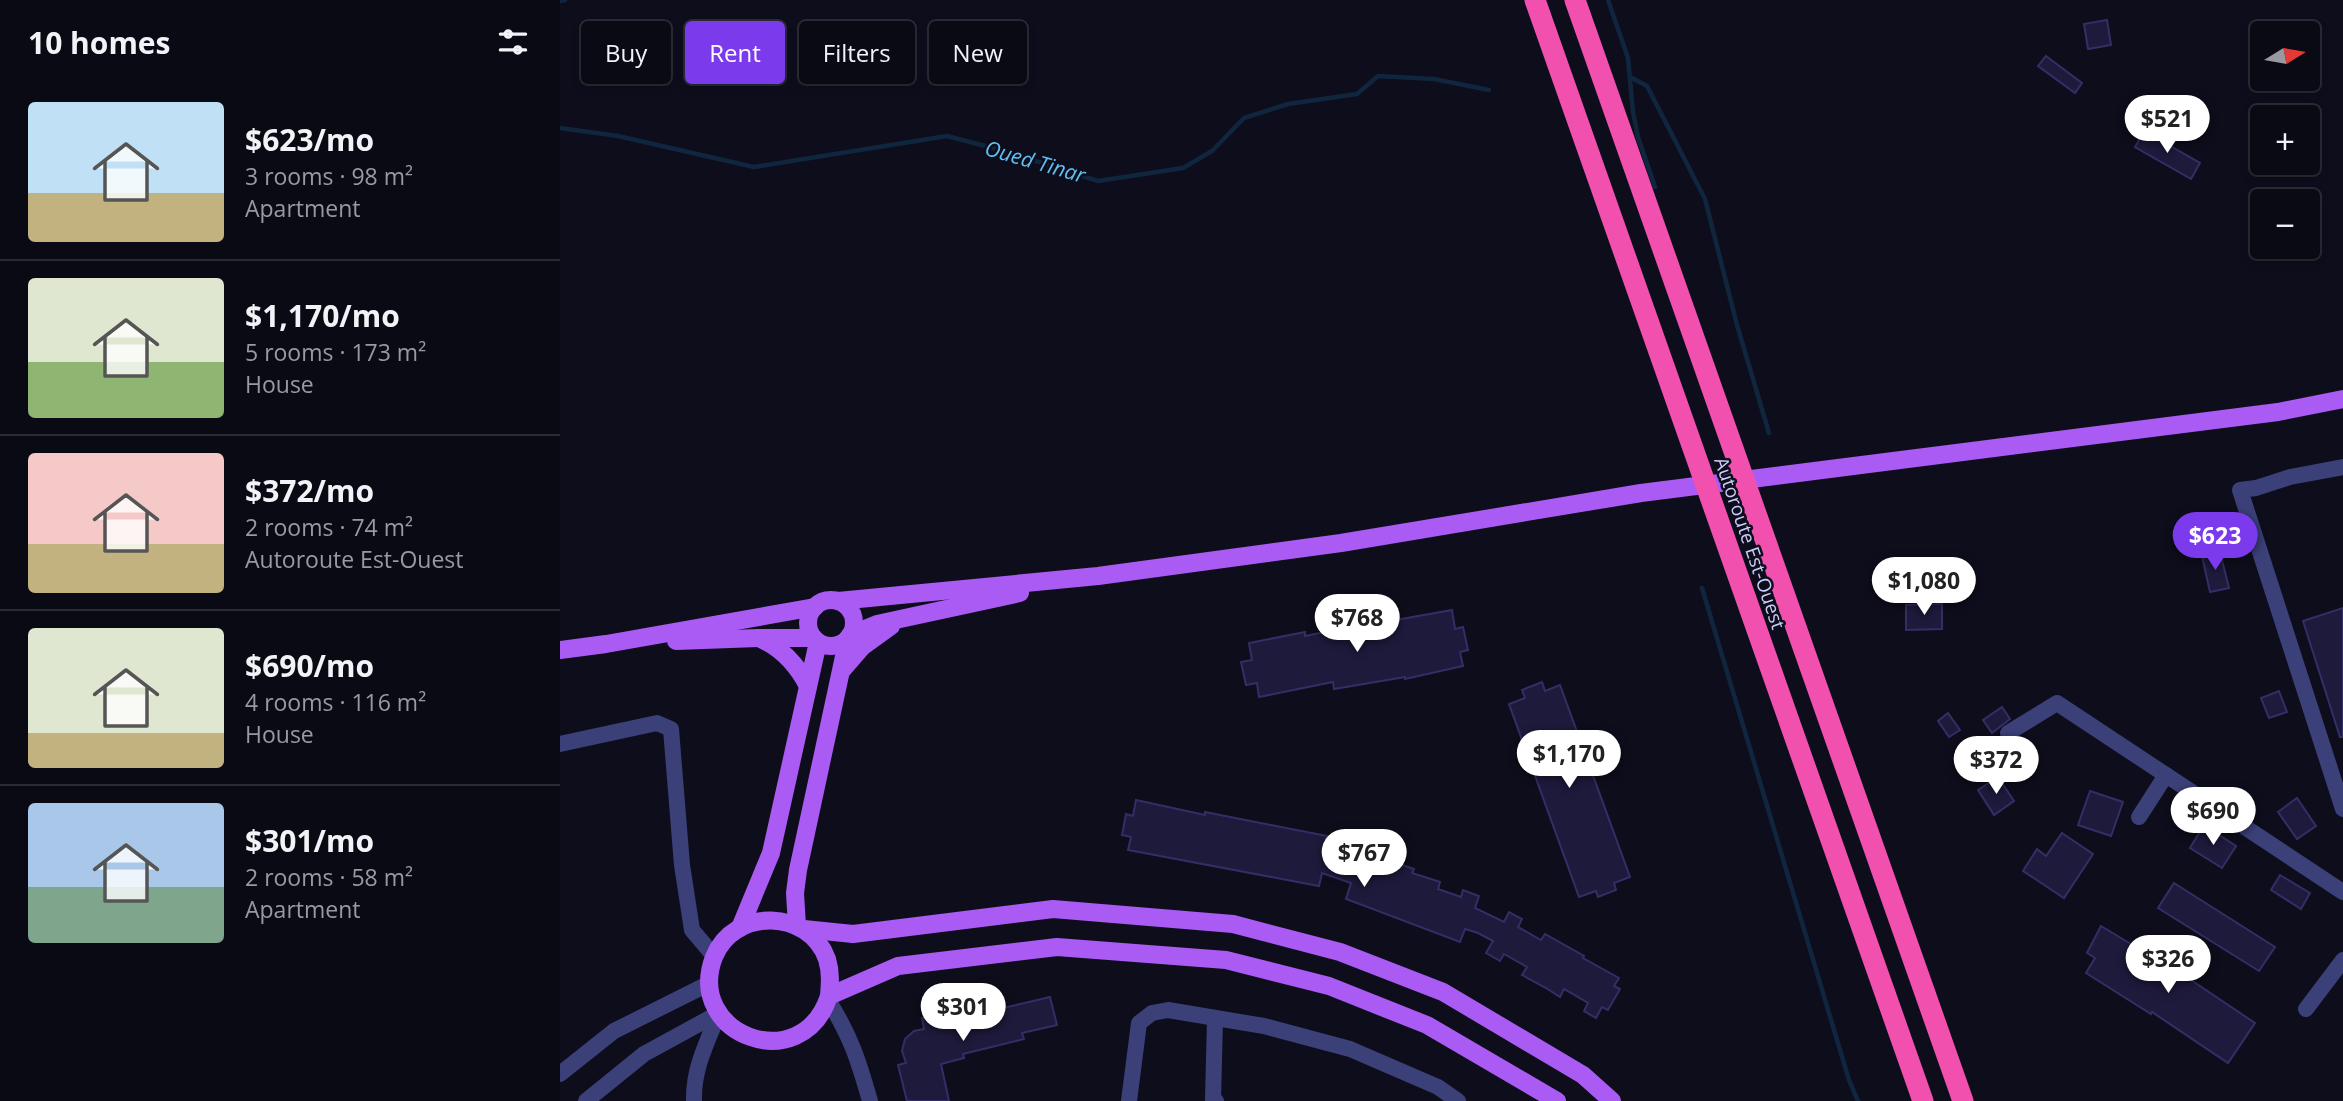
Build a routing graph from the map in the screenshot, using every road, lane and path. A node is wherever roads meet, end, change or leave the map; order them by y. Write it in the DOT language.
graph roads {
  1 [pos="1535,0"];
  2 [pos="1575,0"];
  3 [pos="2343,399"];
  4 [pos="2343,467"];
  5 [pos="1098,576"];
  6 [pos="838,601"];
  7 [pos="815,607"];
  8 [pos="903,619"];
  9 [pos="849,637"];
  10 [pos="758,638"];
  11 [pos="816,640"];
  12 [pos="606,645"];
  13 [pos="560,650"];
  14 [pos="840,673"];
  15 [pos="807,687"];
  16 [pos="2008,733"];
  17 [pos="560,744"];
  18 [pos="2166,775"];
  19 [pos="2338,779"];
  20 [pos="2343,809"];
  21 [pos="2140,817"];
  22 [pos="2343,892"];
  23 [pos="740,928"];
  24 [pos="800,928"];
  25 [pos="714,956"];
  26 [pos="2343,960"];
  27 [pos="710,984"];
  28 [pos="829,998"];
  29 [pos="2306,1009"];
  30 [pos="719,1013"];
  31 [pos="1215,1019"];
  32 [pos="560,1074"];
  33 [pos="1435,1094"];
  34 [pos="586,1101"];
  35 [pos="694,1101"];
  36 [pos="870,1101"];
  37 [pos="1129,1101"];
  38 [pos="1214,1101"];
  39 [pos="1458,1101"];
  40 [pos="1557,1101"];
  41 [pos="1612,1101"];
  42 [pos="1923,1101"];
  43 [pos="1963,1101"];
  1 -- 42 [label="highway, Autoroute Est-Ouest"];
  2 -- 43 [label="highway, Autoroute Est-Ouest"];
  3 -- 5 [label="main road"];
  4 -- 19 [label="street"];
  5 -- 6 [label="main road"];
  5 -- 8 [label="main road"];
  6 -- 7 [label="main road"];
  6 -- 9 [label="main road"];
  7 -- 11 [label="main road"];
  7 -- 12 [label="main road"];
  8 -- 9 [label="main road"];
  8 -- 14 [label="main road"];
  9 -- 11 [label="main road"];
  9 -- 14 [label="main road"];
  10 -- 11 [label="main road"];
  10 -- 12 [label="main road"];
  10 -- 15 [label="main road"];
  11 -- 15 [label="main road"];
  12 -- 13 [label="main road"];
  14 -- 24 [label="main road"];
  15 -- 23 [label="main road"];
  16 -- 18 [label="street"];
  17 -- 25 [label="street"];
  18 -- 21 [label="street"];
  18 -- 22 [label="street"];
  19 -- 20 [label="street"];
  23 -- 24 [label="main road"];
  23 -- 25 [label="main road"];
  24 -- 28 [label="main road"];
  24 -- 41 [label="main road"];
  25 -- 27 [label="main road"];
  26 -- 29 [label="street"];
  27 -- 30 [label="main road"];
  27 -- 32 [label="street"];
  28 -- 30 [label="main road"];
  28 -- 36 [label="street"];
  28 -- 40 [label="main road"];
  30 -- 34 [label="street"];
  30 -- 35 [label="street"];
  31 -- 33 [label="street"];
  31 -- 37 [label="street"];
  31 -- 38 [label="street"];
  33 -- 39 [label="street"];
}
